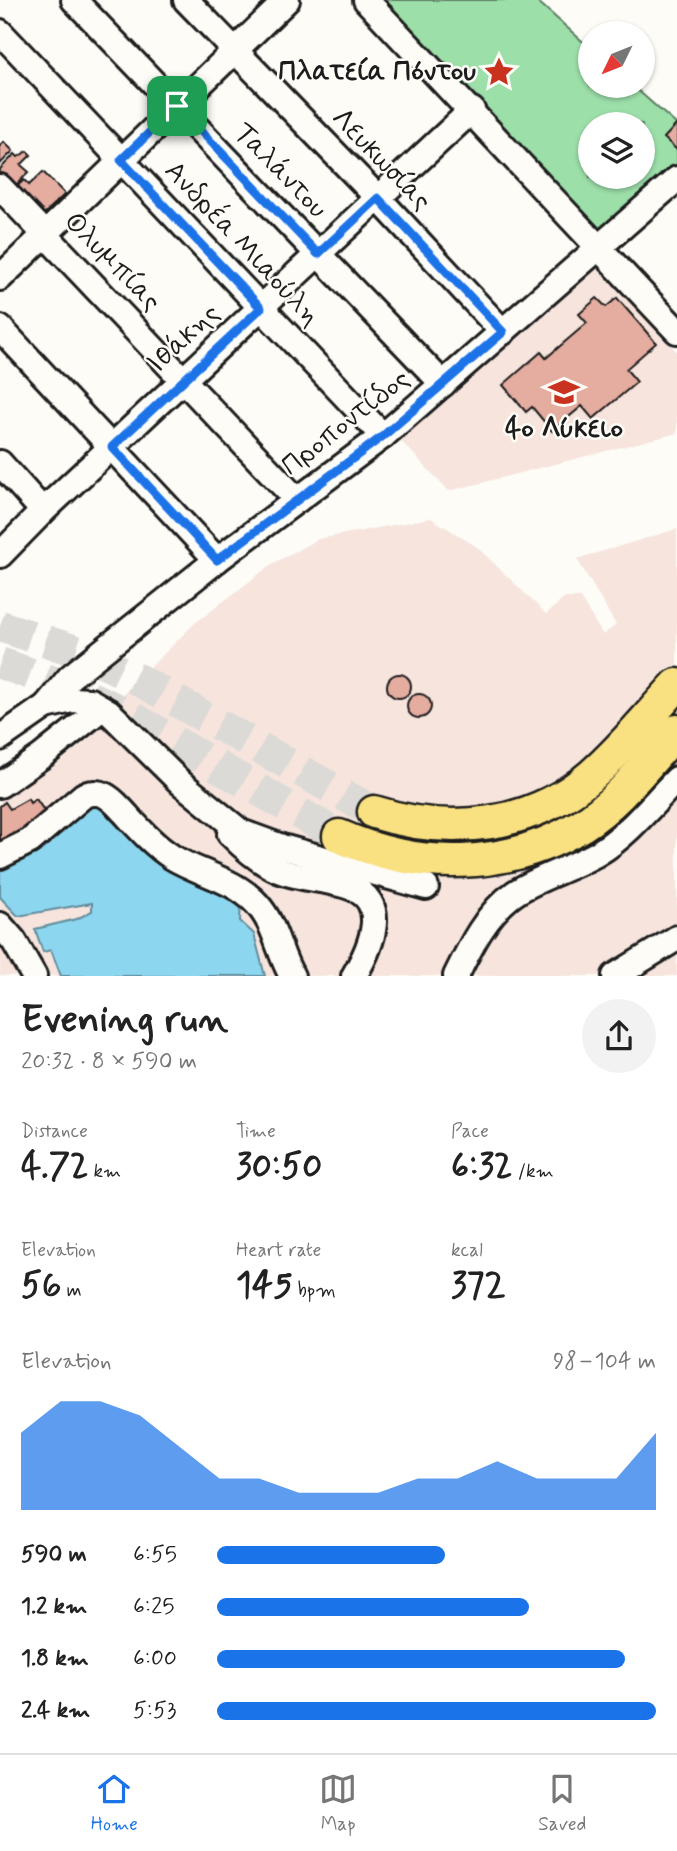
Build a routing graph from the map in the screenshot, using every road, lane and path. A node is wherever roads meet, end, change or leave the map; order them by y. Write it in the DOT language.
graph roads {
  1 [pos="74,0"];
  2 [pos="186,0"];
  3 [pos="287,0"];
  4 [pos="366,0"];
  5 [pos="0,32"];
  6 [pos="234,51"];
  7 [pos="177,106"];
  8 [pos="472,110"];
  9 [pos="121,160"];
  10 [pos="677,179"];
  11 [pos="0,187"];
  12 [pos="378,198"];
  13 [pos="44,233"];
  14 [pos="600,246"];
  15 [pos="318,254"];
  16 [pos="0,278"];
  17 [pos="261,308"];
  18 [pos="0,328"];
  19 [pos="677,331"];
  20 [pos="503,332"];
  21 [pos="183,380"];
  22 [pos="443,384"];
  23 [pos="383,436"];
  24 [pos="112,447"];
  25 [pos="0,463"];
  26 [pos="297,500"];
  27 [pos="43,511"];
  28 [pos="0,555"];
  29 [pos="217,560"];
  30 [pos="677,685"];
  31 [pos="47,706"];
  32 [pos="102,708"];
  33 [pos="677,731"];
  34 [pos="0,738"];
  35 [pos="677,779"];
  36 [pos="181,783"];
  37 [pos="0,785"];
  38 [pos="374,813"];
  39 [pos="339,836"];
  40 [pos="0,856"];
  41 [pos="426,887"];
  42 [pos="0,925"];
  43 [pos="677,938"];
  44 [pos="34,976"];
  45 [pos="292,976"];
  46 [pos="354,976"];
  47 [pos="456,976"];
  48 [pos="615,976"];
  1 -- 7 [label="street, Ταλάντου"];
  2 -- 6 [label="street, Λευκωσίας"];
  3 -- 6 [label="street"];
  4 -- 8 [label="street"];
  5 -- 9 [label="street, Ανδρέα Μιαούλη"];
  6 -- 7 [label="street"];
  6 -- 12 [label="street, Λευκωσίας"];
  7 -- 9 [label="street"];
  7 -- 15 [label="street, Ταλάντου"];
  8 -- 12 [label="street, Ιθάκης"];
  8 -- 14 [label="street"];
  9 -- 13 [label="street"];
  9 -- 17 [label="street, Ανδρέα Μιαούλη"];
  10 -- 14 [label="street, Προποντίδος"];
  11 -- 13 [label="street, Ολυμπίας"];
  12 -- 15 [label="street, Ιθάκης"];
  12 -- 20 [label="street, Λευκωσίας"];
  13 -- 16 [label="street"];
  13 -- 21 [label="street, Ολυμπίας"];
  14 -- 19 [label="street"];
  14 -- 20 [label="street, Προποντίδος"];
  15 -- 17 [label="street, Ιθάκης"];
  15 -- 22 [label="street, Ταλάντου"];
  17 -- 21 [label="street, Ιθάκης"];
  17 -- 23 [label="street, Ανδρέα Μιαούλη"];
  18 -- 24 [label="street"];
  20 -- 22 [label="street, Προποντίδος"];
  21 -- 24 [label="street, Ιθάκης"];
  21 -- 26 [label="street, Ολυμπίας"];
  22 -- 23 [label="street, Προποντίδος"];
  23 -- 26 [label="street, Προποντίδος"];
  24 -- 27 [label="street, Ιθάκης"];
  24 -- 29 [label="street"];
  25 -- 27 [label="street"];
  26 -- 29 [label="street, Προποντίδος"];
  27 -- 28 [label="street, Ιθάκης"];
  29 -- 31 [label="street, Προποντίδος"];
  30 -- 38 [label="main road"];
  31 -- 32 [label="street"];
  31 -- 34 [label="street"];
  32 -- 36 [label="street"];
  32 -- 37 [label="street"];
  33 -- 39 [label="main road"];
  35 -- 47 [label="street"];
  36 -- 41 [label="street"];
  36 -- 46 [label="street"];
  40 -- 45 [label="street"];
  42 -- 44 [label="street"];
  43 -- 48 [label="street"];
}
